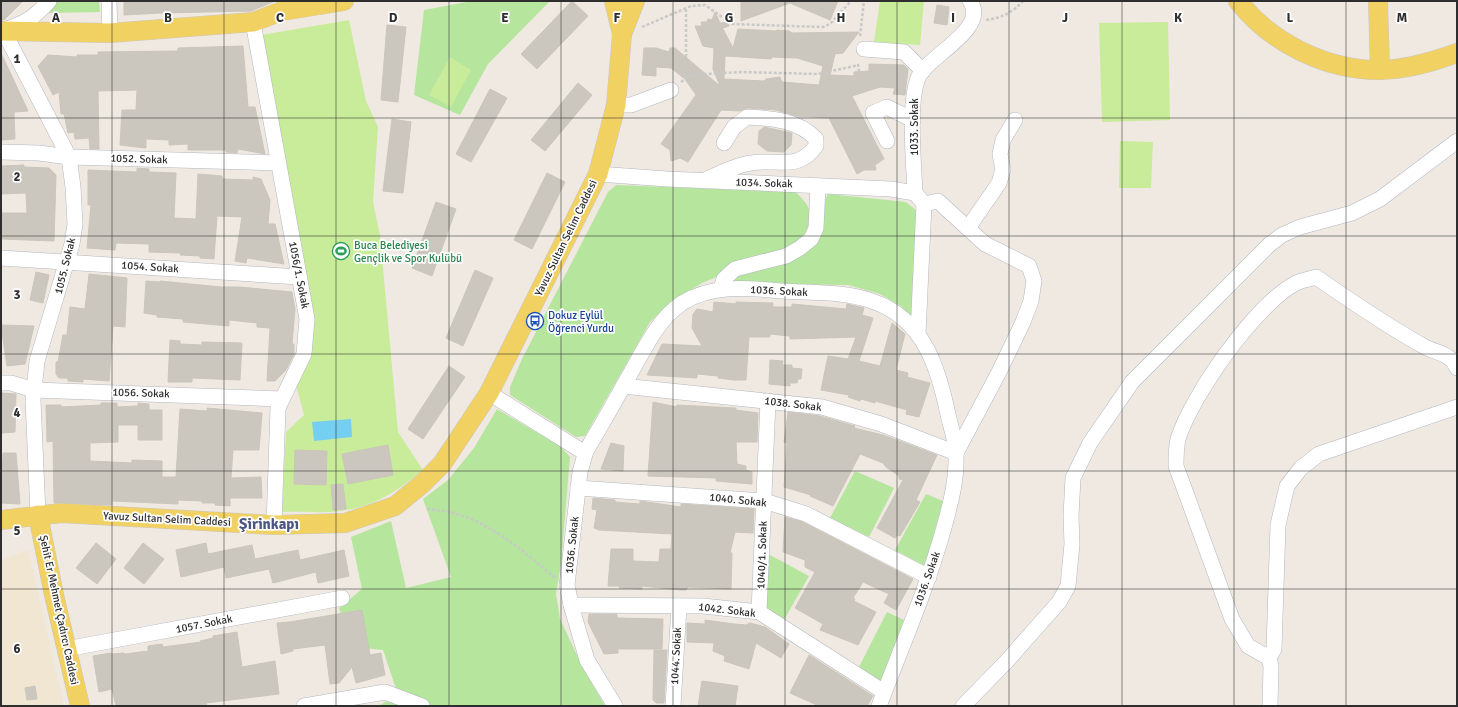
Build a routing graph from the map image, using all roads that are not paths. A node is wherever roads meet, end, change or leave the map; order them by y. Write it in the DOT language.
graph roads {
  1 [pos="49,1"];
  2 [pos="109,1"];
  3 [pos="344,1"];
  4 [pos="614,1"];
  5 [pos="635,1"];
  6 [pos="970,1"];
  7 [pos="1238,1"];
  8 [pos="1378,1"];
  9 [pos="252,22"];
  10 [pos="2,31"];
  11 [pos="110,33"];
  12 [pos="622,34"];
  13 [pos="864,49"];
  14 [pos="1457,53"];
  15 [pos="1380,70"];
  16 [pos="923,71"];
  17 [pos="671,90"];
  18 [pos="616,104"];
  19 [pos="913,120"];
  20 [pos="1015,120"];
  21 [pos="887,141"];
  22 [pos="1457,141"];
  23 [pos="724,143"];
  24 [pos="1,152"];
  25 [pos="70,157"];
  26 [pos="278,163"];
  27 [pos="598,174"];
  28 [pos="703,181"];
  29 [pos="818,186"];
  30 [pos="919,198"];
  31 [pos="968,228"];
  32 [pos="1,258"];
  33 [pos="68,261"];
  34 [pos="300,277"];
  35 [pos="721,289"];
  36 [pos="918,334"];
  37 [pos="1457,368"];
  38 [pos="1,383"];
  39 [pos="623,386"];
  40 [pos="34,390"];
  41 [pos="489,393"];
  42 [pos="282,399"];
  43 [pos="768,401"];
  44 [pos="1457,407"];
  45 [pos="585,453"];
  46 [pos="956,453"];
  47 [pos="578,488"];
  48 [pos="764,501"];
  49 [pos="38,514"];
  50 [pos="1,520"];
  51 [pos="274,525"];
  52 [pos="929,577"];
  53 [pos="342,598"];
  54 [pos="571,605"];
  55 [pos="678,606"];
  56 [pos="759,612"];
  57 [pos="66,649"];
  58 [pos="1269,658"];
  59 [pos="882,699"];
  60 [pos="80,706"];
  61 [pos="304,706"];
  62 [pos="422,706"];
  63 [pos="615,706"];
  64 [pos="673,706"];
  65 [pos="963,706"];
  66 [pos="1270,706"];
  1 -- 10 [label="street"];
  2 -- 11 [label="street"];
  3 -- 9 [label="main road"];
  4 -- 12 [label="main road"];
  5 -- 12 [label="main road"];
  6 -- 16 [label="street, 1033. Sokak"];
  7 -- 15 [label="main road"];
  8 -- 15 [label="main road"];
  9 -- 11 [label="main road"];
  9 -- 26 [label="street, 1056/1. Sokak"];
  10 -- 11 [label="main road"];
  10 -- 25 [label="street, 1055. Sokak"];
  12 -- 18 [label="main road, Yavuz Sultan Selim Caddesi"];
  13 -- 16 [label="street"];
  14 -- 15 [label="main road"];
  16 -- 19 [label="street, 1033. Sokak"];
  17 -- 18 [label="street"];
  18 -- 27 [label="main road, Yavuz Sultan Selim Caddesi"];
  19 -- 21 [label="street"];
  19 -- 30 [label="street, 1033. Sokak"];
  20 -- 31 [label="street"];
  22 -- 65 [label="street"];
  23 -- 28 [label="street"];
  24 -- 25 [label="street, 1052. Sokak"];
  25 -- 26 [label="street, 1052. Sokak"];
  25 -- 33 [label="street, 1055. Sokak"];
  26 -- 34 [label="street, 1056/1. Sokak"];
  27 -- 28 [label="street, 1034. Sokak"];
  27 -- 41 [label="main road, Yavuz Sultan Selim Caddesi"];
  28 -- 29 [label="street, 1034. Sokak"];
  29 -- 30 [label="street, 1034. Sokak"];
  29 -- 35 [label="street"];
  30 -- 31 [label="street, 1034. Sokak"];
  30 -- 36 [label="street, 1033. Sokak"];
  31 -- 46 [label="street"];
  32 -- 33 [label="street, 1054. Sokak"];
  33 -- 34 [label="street, 1054. Sokak"];
  33 -- 40 [label="street, 1055. Sokak"];
  34 -- 42 [label="street, 1056/1. Sokak"];
  35 -- 36 [label="street, 1036. Sokak"];
  35 -- 39 [label="street, 1036. Sokak"];
  36 -- 46 [label="street, 1036. Sokak"];
  37 -- 58 [label="street"];
  38 -- 40 [label="street, 1056. Sokak"];
  39 -- 43 [label="street, 1038. Sokak"];
  39 -- 45 [label="street, 1036. Sokak"];
  40 -- 42 [label="street, 1056. Sokak"];
  40 -- 49 [label="street, 1055. Sokak"];
  41 -- 45 [label="street"];
  41 -- 51 [label="main road, Yavuz Sultan Selim Caddesi"];
  42 -- 51 [label="street, 1056/1. Sokak"];
  43 -- 46 [label="street, 1038. Sokak"];
  43 -- 48 [label="street, 1040/1. Sokak"];
  44 -- 58 [label="street"];
  45 -- 47 [label="street, 1036. Sokak"];
  46 -- 52 [label="street, 1036. Sokak"];
  47 -- 48 [label="street, 1040. Sokak"];
  47 -- 54 [label="street, 1036. Sokak"];
  48 -- 52 [label="street, 1040. Sokak"];
  48 -- 56 [label="street, 1040/1. Sokak"];
  49 -- 50 [label="main road, Yavuz Sultan Selim Caddesi"];
  49 -- 51 [label="main road, Yavuz Sultan Selim Caddesi"];
  49 -- 57 [label="main road, Şehit Er Mehmet Çadırcı Caddesi"];
  52 -- 59 [label="street, 1036. Sokak"];
  53 -- 57 [label="street, 1057. Sokak"];
  54 -- 55 [label="street, 1042. Sokak"];
  54 -- 63 [label="street, 1036. Sokak"];
  55 -- 56 [label="street, 1042. Sokak"];
  55 -- 64 [label="street, 1044. Sokak"];
  56 -- 59 [label="street, 1042. Sokak"];
  57 -- 60 [label="main road, Şehit Er Mehmet Çadırcı Caddesi"];
  58 -- 66 [label="street"];
  61 -- 62 [label="street"];
}
